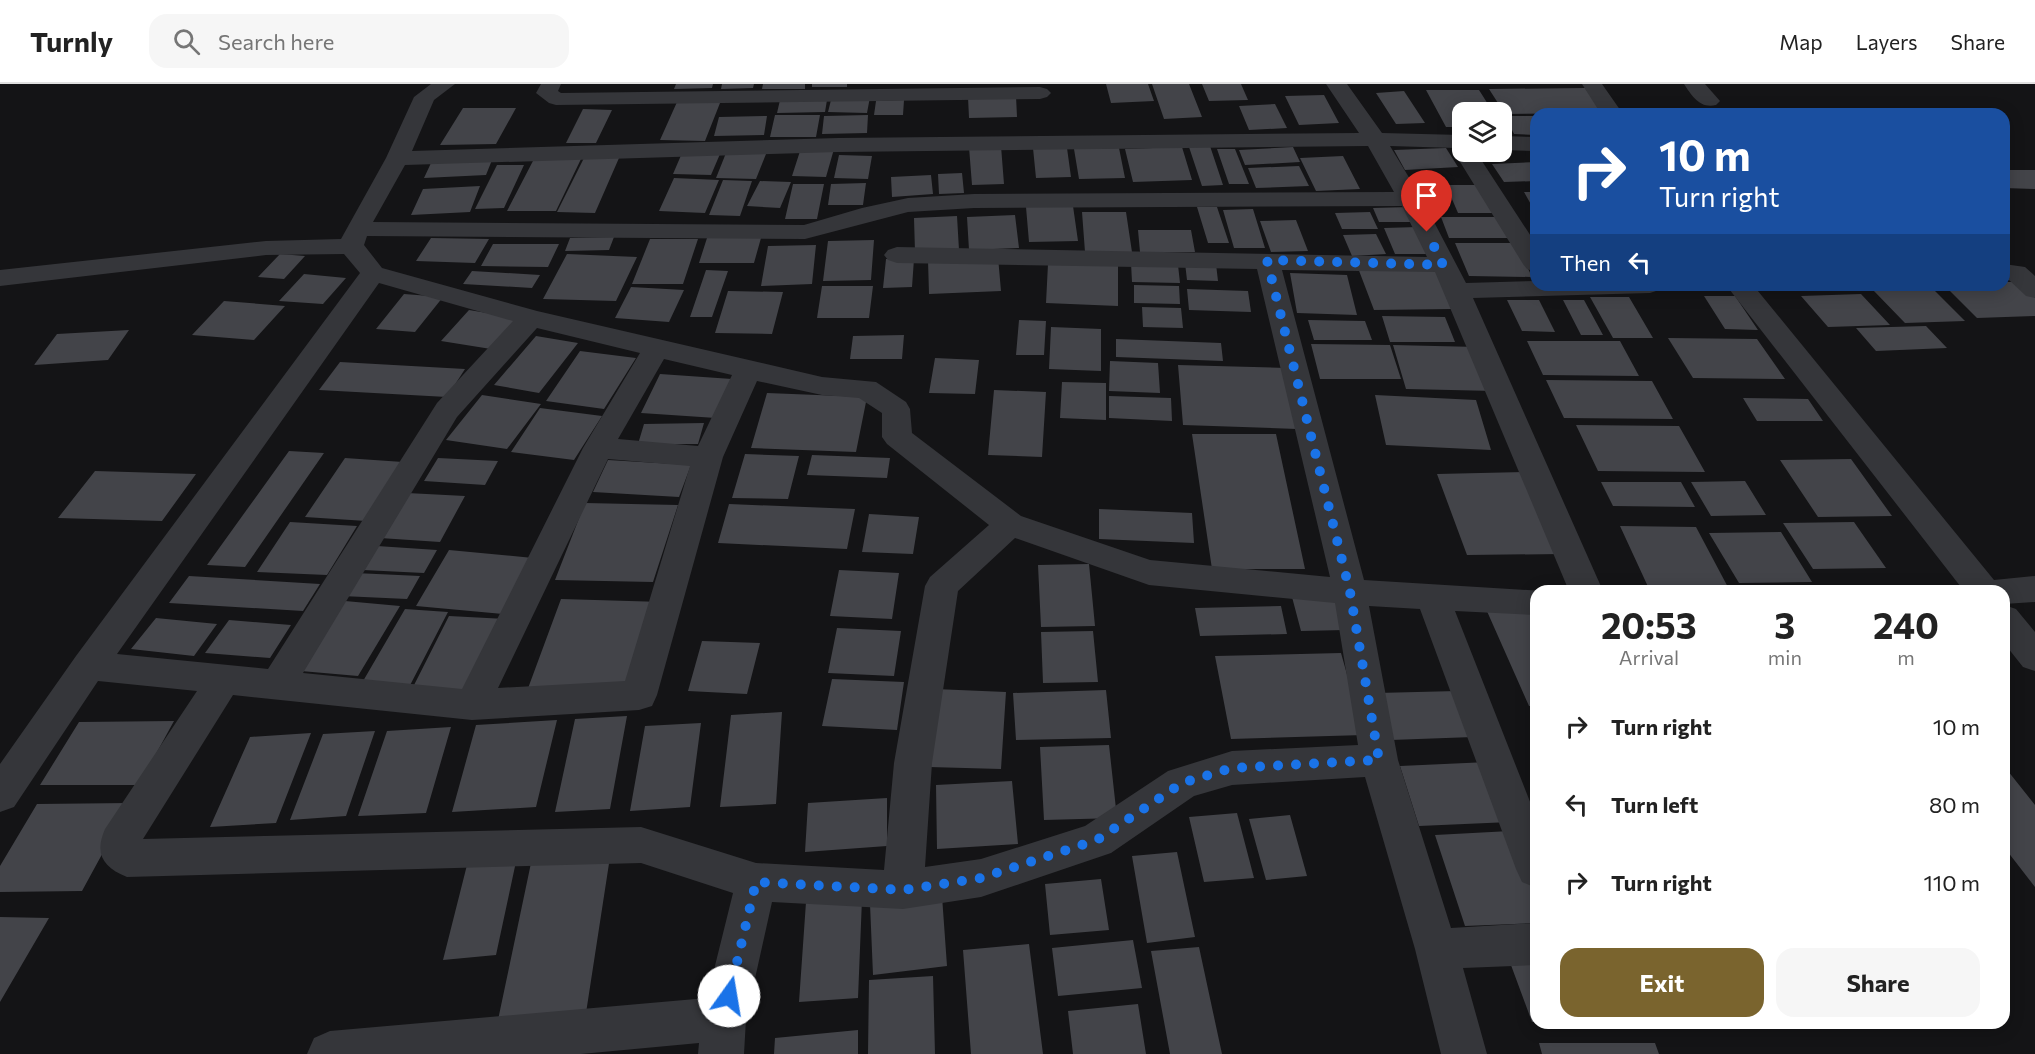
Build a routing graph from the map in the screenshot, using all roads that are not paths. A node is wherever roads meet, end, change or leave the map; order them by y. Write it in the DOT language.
graph roads {
  1 [pos="551,84"];
  2 [pos="1336,84"];
  3 [pos="1592,84"];
  4 [pos="1694,84"];
  5 [pos="431,88"];
  6 [pos="1709,101"];
  7 [pos="1608,108"];
  8 [pos="1043,111"];
  9 [pos="1375,139"];
  10 [pos="1512,143"];
  11 [pos="1530,144"];
  12 [pos="1452,145"];
  13 [pos="397,158"];
  14 [pos="1472,162"];
  15 [pos="1410,199"];
  16 [pos="354,238"];
  17 [pos="1530,254"];
  18 [pos="897,255"];
  19 [pos="1267,260"];
  20 [pos="1443,265"];
  21 [pos="2010,270"];
  22 [pos="373,273"];
  23 [pos="0,278"];
  24 [pos="1530,288"];
  25 [pos="2035,290"];
  26 [pos="1457,291"];
  27 [pos="1744,291"];
  28 [pos="531,318"];
  29 [pos="657,347"];
  30 [pos="748,370"];
  31 [pos="598,448"];
  32 [pos="708,457"];
  33 [pos="1010,524"];
  34 [pos="1583,585"];
  35 [pos="1978,585"];
  36 [pos="2035,589"];
  37 [pos="2010,590"];
  38 [pos="1350,592"];
  39 [pos="1432,596"];
  40 [pos="1530,602"];
  41 [pos="2010,626"];
  42 [pos="2035,657"];
  43 [pos="89,666"];
  44 [pos="224,679"];
  45 [pos="277,685"];
  46 [pos="472,705"];
  47 [pos="1379,760"];
  48 [pos="0,795"];
  49 [pos="1530,853"];
  50 [pos="756,882"];
  51 [pos="903,890"];
  52 [pos="1530,944"];
  53 [pos="1436,949"];
  54 [pos="722,1036"];
  55 [pos="330,1054"];
  56 [pos="1464,1054"];
  1 -- 8 [label="street"];
  2 -- 9 [label="street"];
  3 -- 7 [label="street"];
  4 -- 6 [label="street"];
  5 -- 13 [label="street"];
  8 -- 9 [label="street"];
  8 -- 13 [label="street"];
  9 -- 12 [label="street"];
  9 -- 15 [label="street"];
  10 -- 11 [label="street"];
  13 -- 16 [label="street"];
  14 -- 17 [label="street"];
  15 -- 16 [label="street"];
  15 -- 20 [label="street"];
  16 -- 22 [label="street"];
  16 -- 23 [label="street"];
  18 -- 19 [label="street"];
  19 -- 20 [label="street"];
  19 -- 38 [label="street"];
  20 -- 26 [label="street"];
  21 -- 25 [label="street"];
  22 -- 28 [label="street"];
  22 -- 43 [label="street"];
  24 -- 26 [label="street"];
  26 -- 34 [label="street"];
  27 -- 35 [label="street"];
  28 -- 29 [label="street"];
  28 -- 45 [label="street"];
  29 -- 30 [label="street"];
  29 -- 31 [label="street"];
  30 -- 32 [label="street"];
  30 -- 33 [label="street"];
  31 -- 32 [label="street"];
  31 -- 46 [label="street"];
  32 -- 46 [label="street"];
  33 -- 38 [label="street"];
  33 -- 51 [label="street"];
  36 -- 37 [label="street"];
  38 -- 39 [label="street"];
  38 -- 47 [label="street"];
  39 -- 40 [label="street"];
  39 -- 49 [label="street"];
  41 -- 42 [label="street"];
  43 -- 44 [label="street"];
  43 -- 48 [label="street"];
  44 -- 45 [label="street"];
  44 -- 50 [label="street"];
  45 -- 46 [label="street"];
  47 -- 51 [label="street"];
  47 -- 53 [label="street"];
  50 -- 51 [label="street"];
  50 -- 54 [label="street"];
  52 -- 53 [label="street"];
  53 -- 56 [label="street"];
  54 -- 55 [label="street"];
}
